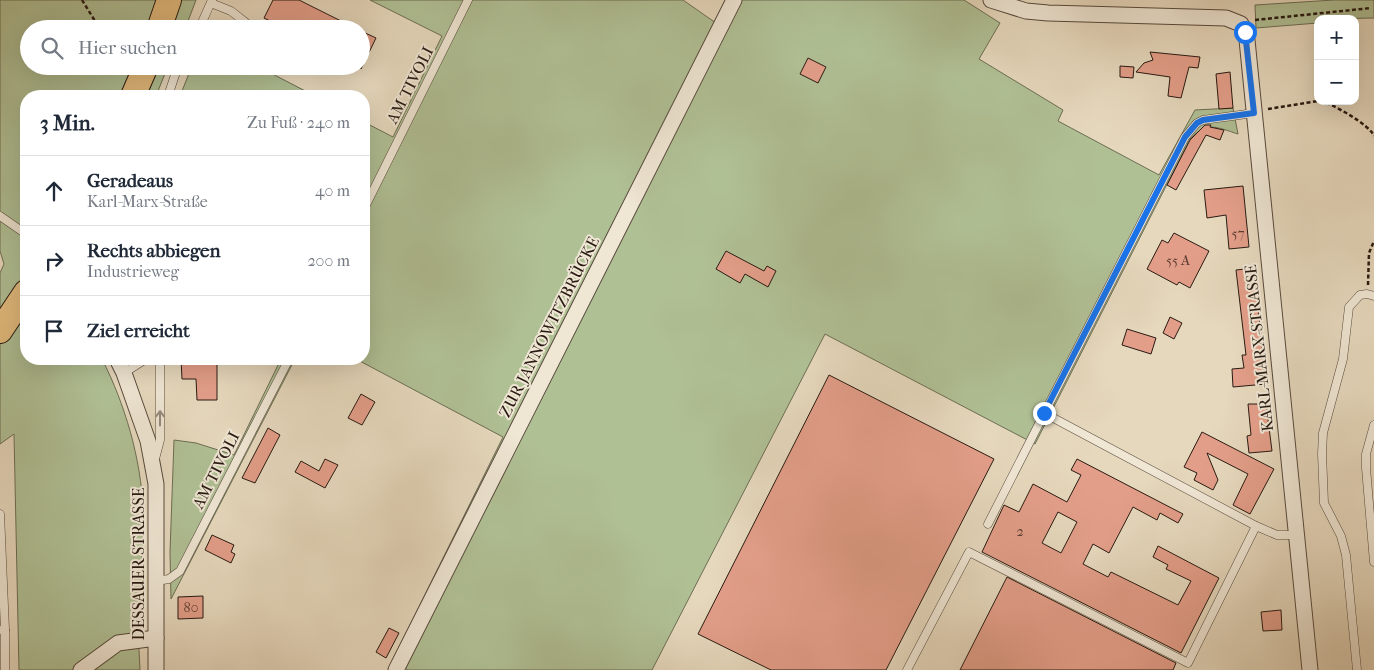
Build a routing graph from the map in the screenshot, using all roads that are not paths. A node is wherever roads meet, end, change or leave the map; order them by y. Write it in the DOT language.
graph roads {
  1 [pos="169,0"];
  2 [pos="468,0"];
  3 [pos="734,0"];
  4 [pos="991,0"];
  5 [pos="211,2"];
  6 [pos="163,20"];
  7 [pos="203,20"];
  8 [pos="242,20"];
  9 [pos="142,75"];
  10 [pos="175,75"];
  11 [pos="136,90"];
  12 [pos="170,90"];
  13 [pos="1254,113"];
  14 [pos="370,197"];
  15 [pos="0,216"];
  16 [pos="20,230"];
  17 [pos="1371,295"];
  18 [pos="20,301"];
  19 [pos="0,331"];
  20 [pos="119,365"];
  21 [pos="137,365"];
  22 [pos="160,365"];
  23 [pos="286,365"];
  24 [pos="124,373"];
  25 [pos="1044,413"];
  26 [pos="1374,425"];
  27 [pos="153,466"];
  28 [pos="0,514"];
  29 [pos="988,524"];
  30 [pos="1256,526"];
  31 [pos="1295,535"];
  32 [pos="1374,562"];
  33 [pos="2,563"];
  34 [pos="156,580"];
  35 [pos="3,630"];
  36 [pos="156,638"];
  37 [pos="5,670"];
  38 [pos="81,670"];
  39 [pos="156,670"];
  40 [pos="396,670"];
  41 [pos="907,670"];
  42 [pos="1310,670"];
  43 [pos="1357,670"];
  1 -- 6 [label="main road"];
  2 -- 14 [label="lane, AM TIVOLI"];
  3 -- 40 [label="street, ZUR JANNOWITZBRÜCKE"];
  4 -- 13 [label="street, KARL-MARX-STRASSE"];
  5 -- 7 [label="lane"];
  5 -- 8 [label="lane"];
  9 -- 11 [label="main road"];
  10 -- 12 [label="lane"];
  13 -- 25 [label="lane"];
  13 -- 31 [label="street, KARL-MARX-STRASSE"];
  15 -- 16 [label="lane"];
  17 -- 43 [label="lane"];
  18 -- 19 [label="main road"];
  20 -- 24 [label="street, DESSAUER STRASSE"];
  21 -- 24 [label="lane"];
  27 -- 22 [label="lane, one-way"];
  23 -- 34 [label="lane, AM TIVOLI"];
  24 -- 27 [label="street, DESSAUER STRASSE"];
  25 -- 29 [label="lane"];
  25 -- 30 [label="lane"];
  26 -- 32 [label="lane"];
  27 -- 34 [label="street, DESSAUER STRASSE"];
  28 -- 33 [label="lane"];
  30 -- 31 [label="lane"];
  30 -- 41 [label="lane"];
  31 -- 42 [label="street, KARL-MARX-STRASSE"];
  33 -- 35 [label="lane"];
  34 -- 36 [label="street, DESSAUER STRASSE"];
  35 -- 37 [label="lane"];
  36 -- 38 [label="street"];
  36 -- 39 [label="street, DESSAUER STRASSE"];
}
